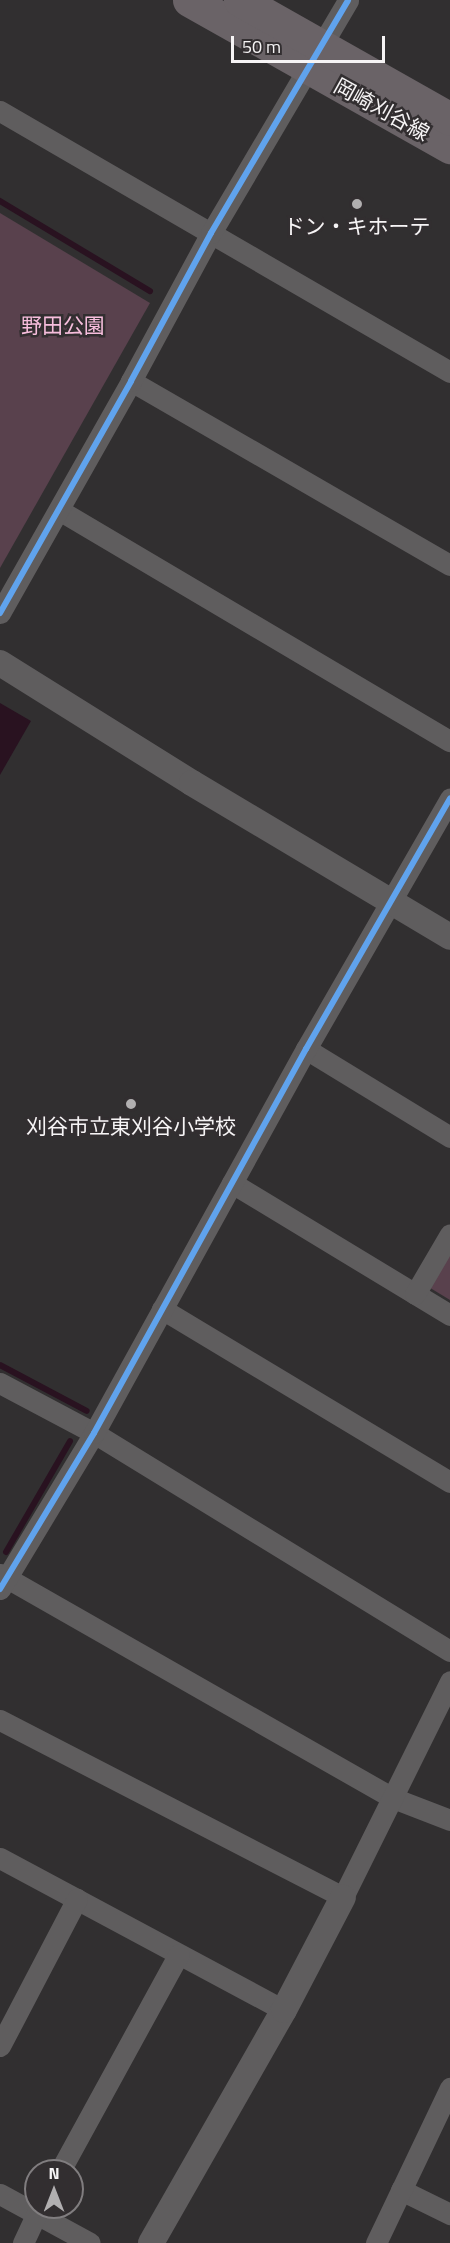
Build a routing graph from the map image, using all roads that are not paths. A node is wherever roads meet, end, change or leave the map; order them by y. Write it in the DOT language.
graph roads {
  1 [pos="189,0"];
  2 [pos="240,0"];
  3 [pos="348,0"];
  4 [pos="315,58"];
  5 [pos="0,111"];
  6 [pos="450,119"];
  7 [pos="450,147"];
  8 [pos="211,233"];
  9 [pos="450,372"];
  10 [pos="131,381"];
  11 [pos="58,510"];
  12 [pos="450,565"];
  13 [pos="0,613"];
  14 [pos="0,663"];
  15 [pos="450,741"];
  16 [pos="450,799"];
  17 [pos="390,901"];
  18 [pos="450,937"];
  19 [pos="306,1049"];
  20 [pos="450,1137"];
  21 [pos="232,1183"];
  22 [pos="450,1234"];
  23 [pos="415,1294"];
  24 [pos="162,1309"];
  25 [pos="450,1315"];
  26 [pos="0,1383"];
  27 [pos="94,1433"];
  28 [pos="450,1482"];
  29 [pos="2,1580"];
  30 [pos="450,1650"];
  31 [pos="450,1682"];
  32 [pos="0,1720"];
  33 [pos="393,1798"];
  34 [pos="450,1820"];
  35 [pos="0,1858"];
  36 [pos="343,1897"];
  37 [pos="77,1899"];
  38 [pos="178,1954"];
  39 [pos="284,2010"];
  40 [pos="0,2046"];
  41 [pos="450,2088"];
  42 [pos="67,2159"];
  43 [pos="401,2190"];
  44 [pos="0,2194"];
  45 [pos="24,2205"];
  46 [pos="450,2214"];
  47 [pos="34,2219"];
  48 [pos="51,2219"];
  49 [pos="23,2243"];
  50 [pos="90,2243"];
  51 [pos="151,2243"];
  52 [pos="376,2243"];
  1 -- 4 [label="main road, 岡崎刈谷線"];
  2 -- 4 [label="main road, 岡崎刈谷線"];
  3 -- 4 [label="street"];
  4 -- 6 [label="main road, 岡崎刈谷線"];
  4 -- 7 [label="main road, 岡崎刈谷線"];
  4 -- 8 [label="street"];
  5 -- 8 [label="street"];
  8 -- 9 [label="street"];
  8 -- 10 [label="street"];
  10 -- 11 [label="street"];
  10 -- 12 [label="street"];
  11 -- 13 [label="street"];
  11 -- 15 [label="street"];
  14 -- 17 [label="street"];
  16 -- 17 [label="street"];
  17 -- 18 [label="street"];
  17 -- 19 [label="street"];
  19 -- 20 [label="street"];
  19 -- 21 [label="street"];
  21 -- 23 [label="street"];
  21 -- 24 [label="street"];
  22 -- 23 [label="street"];
  23 -- 25 [label="street"];
  24 -- 27 [label="street"];
  24 -- 28 [label="street"];
  26 -- 27 [label="street"];
  27 -- 29 [label="street"];
  27 -- 30 [label="street"];
  29 -- 33 [label="street"];
  31 -- 33 [label="street"];
  32 -- 36 [label="street"];
  33 -- 34 [label="street"];
  33 -- 36 [label="street"];
  35 -- 37 [label="street"];
  36 -- 39 [label="street"];
  37 -- 38 [label="street"];
  37 -- 40 [label="street"];
  38 -- 39 [label="street"];
  38 -- 42 [label="street"];
  39 -- 51 [label="street"];
  41 -- 43 [label="street"];
  43 -- 46 [label="street"];
  43 -- 52 [label="street"];
  44 -- 45 [label="street"];
  47 -- 49 [label="street"];
  48 -- 50 [label="street"];
}
